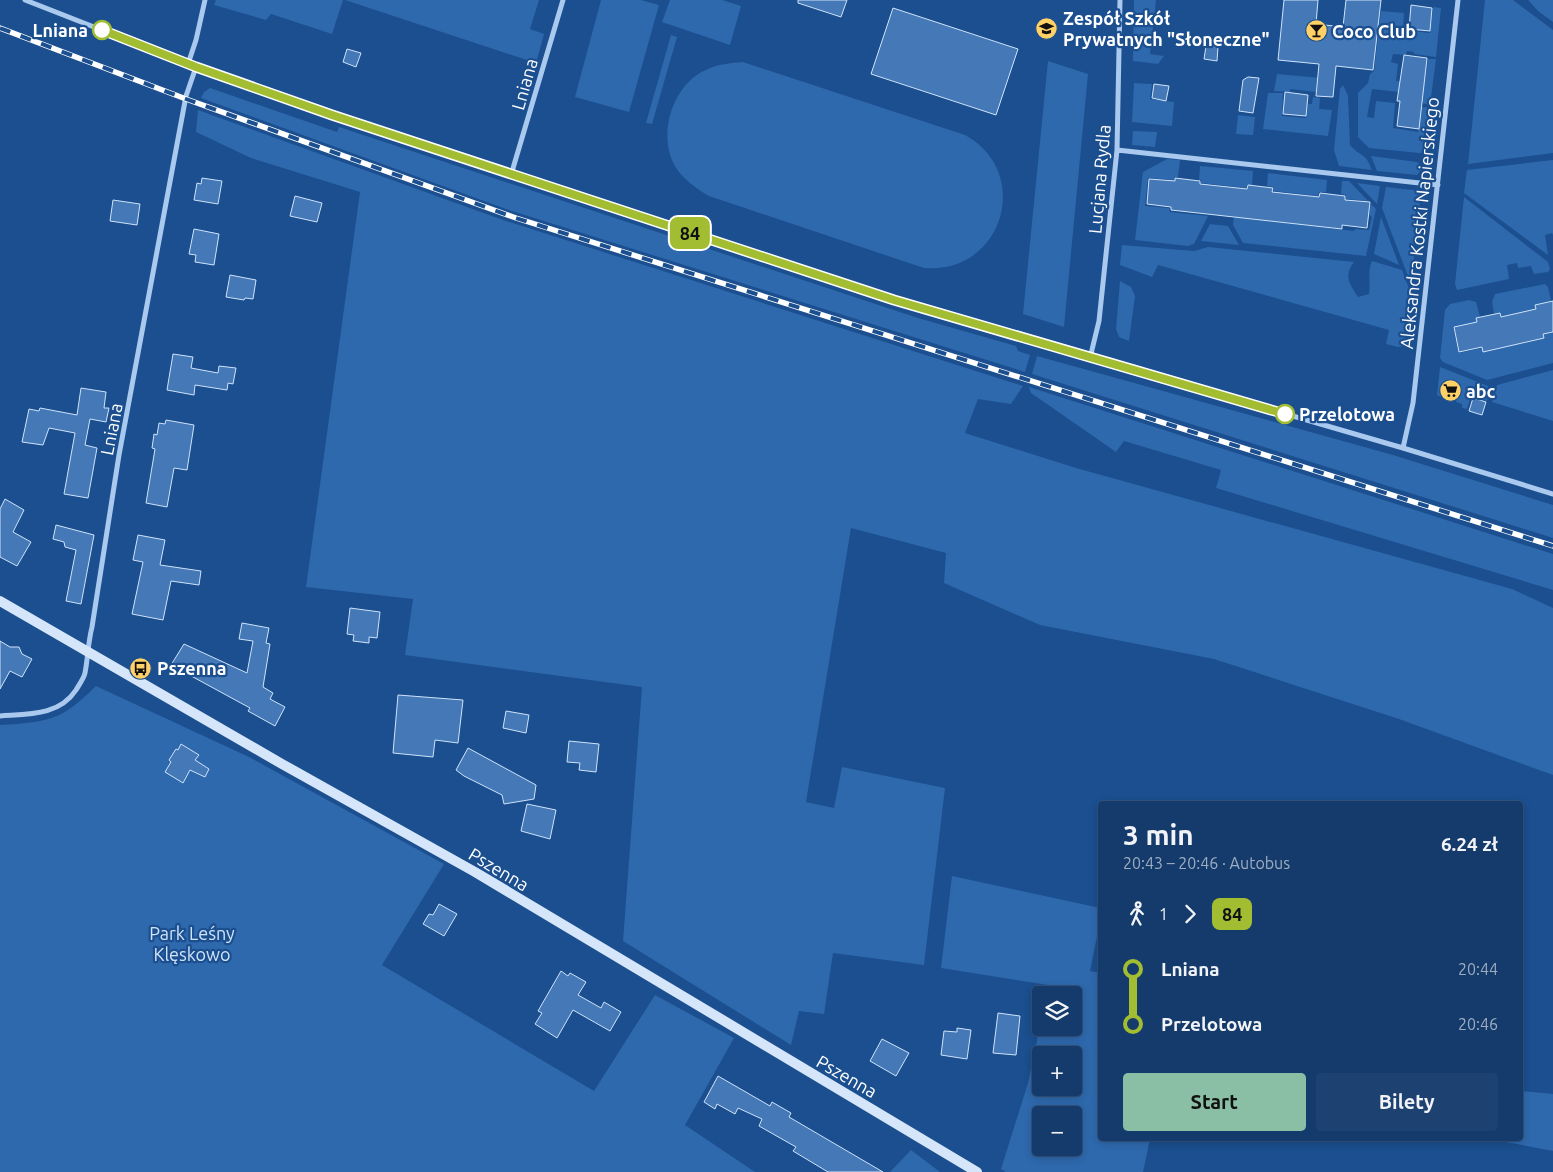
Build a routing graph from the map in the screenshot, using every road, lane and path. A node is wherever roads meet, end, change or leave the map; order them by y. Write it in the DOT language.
graph roads {
  1 [pos="25,0"];
  2 [pos="204,0"];
  3 [pos="563,0"];
  4 [pos="1120,0"];
  5 [pos="1458,0"];
  6 [pos="188,64"];
  7 [pos="196,67"];
  8 [pos="1118,150"];
  9 [pos="511,175"];
  10 [pos="1438,185"];
  11 [pos="1090,358"];
  12 [pos="1402,448"];
  13 [pos="1553,494"];
  14 [pos="0,601"];
  15 [pos="87,650"];
  16 [pos="0,716"];
  17 [pos="977,1172"];
  1 -- 6 [label="street"];
  2 -- 6 [label="street"];
  3 -- 9 [label="street, Lniana"];
  4 -- 8 [label="street, Lucjana Rydla"];
  5 -- 10 [label="street, Aleksandra Kostki Napierskiego"];
  6 -- 7 [label="street"];
  7 -- 9 [label="street"];
  7 -- 15 [label="street, Lniana"];
  8 -- 10 [label="street"];
  8 -- 11 [label="street, Lucjana Rydla"];
  9 -- 11 [label="street"];
  10 -- 12 [label="street, Aleksandra Kostki Napierskiego"];
  11 -- 12 [label="street"];
  12 -- 13 [label="street"];
  14 -- 15 [label="street, Pszenna"];
  15 -- 16 [label="street, Lniana"];
  15 -- 17 [label="street, Pszenna"];
}
